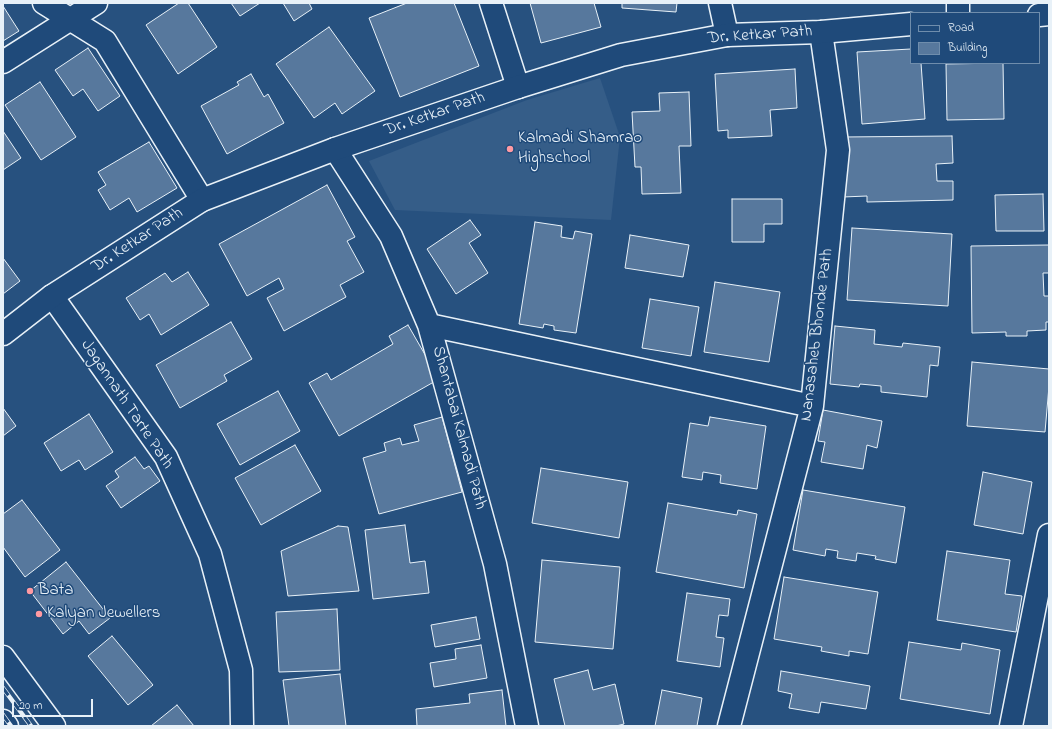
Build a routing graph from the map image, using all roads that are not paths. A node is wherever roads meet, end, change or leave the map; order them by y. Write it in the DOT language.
graph roads {
  1 [pos="44,3"];
  2 [pos="96,3"];
  3 [pos="491,3"];
  4 [pos="720,3"];
  5 [pos="68,11"];
  6 [pos="910,24"];
  7 [pos="821,32"];
  8 [pos="727,35"];
  9 [pos="3,62"];
  10 [pos="518,86"];
  11 [pos="335,149"];
  12 [pos="202,200"];
  13 [pos="52,296"];
  14 [pos="429,325"];
  15 [pos="3,334"];
  16 [pos="812,406"];
  17 [pos="1049,535"];
  18 [pos="3,657"];
  19 [pos="3,721"];
  20 [pos="7,726"];
  21 [pos="54,726"];
  22 [pos="242,726"];
  23 [pos="528,726"];
  24 [pos="729,726"];
  25 [pos="1011,726"];
  1 -- 5 [label="street"];
  2 -- 5 [label="street"];
  3 -- 10 [label="street"];
  4 -- 8 [label="street"];
  5 -- 9 [label="street"];
  5 -- 12 [label="street"];
  6 -- 7 [label="street, Dr. Ketkar Path"];
  7 -- 8 [label="street, Dr. Ketkar Path"];
  7 -- 16 [label="street, Nanasaheb Bhonde Path"];
  8 -- 10 [label="street, Dr. Ketkar Path"];
  10 -- 11 [label="street, Dr. Ketkar Path"];
  11 -- 12 [label="street, Dr. Ketkar Path"];
  11 -- 14 [label="street, Shantabai Kalmadi Path"];
  12 -- 13 [label="street, Dr. Ketkar Path"];
  13 -- 15 [label="street, Dr. Ketkar Path"];
  13 -- 22 [label="street, Jagannath Tarte Path"];
  14 -- 16 [label="street"];
  14 -- 23 [label="street, Shantabai Kalmadi Path"];
  16 -- 24 [label="street, Nanasaheb Bhonde Path"];
  17 -- 25 [label="street"];
  18 -- 21 [label="street"];
  19 -- 20 [label="street"];
}
